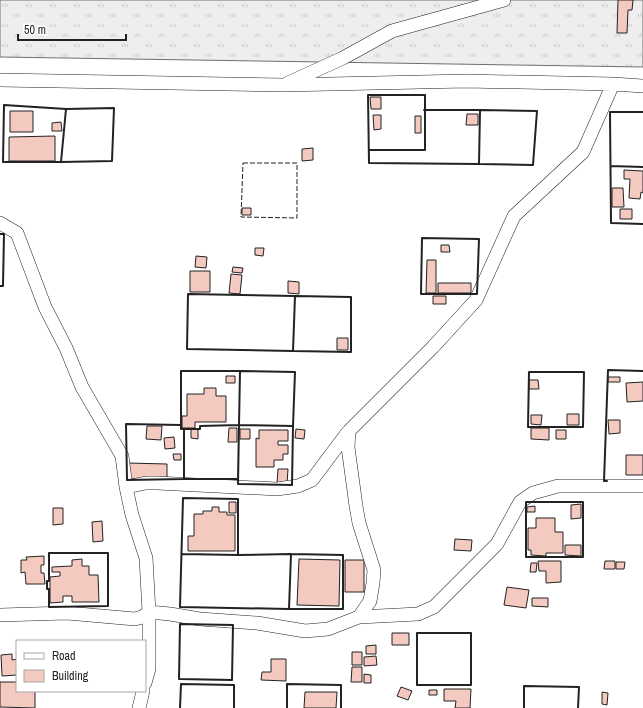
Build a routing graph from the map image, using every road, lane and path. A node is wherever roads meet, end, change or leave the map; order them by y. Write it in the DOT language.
graph roads {
  1 [pos="504,0"];
  2 [pos="643,78"];
  3 [pos="0,80"];
  4 [pos="613,84"];
  5 [pos="284,85"];
  6 [pos="643,86"];
  7 [pos="0,223"];
  8 [pos="349,431"];
  9 [pos="643,486"];
  10 [pos="126,487"];
  11 [pos="149,612"];
  12 [pos="0,615"];
  13 [pos="359,617"];
  14 [pos="146,680"];
  15 [pos="143,692"];
  16 [pos="139,708"];
  1 -- 5 [label="street"];
  2 -- 4 [label="street"];
  3 -- 5 [label="street"];
  4 -- 5 [label="street"];
  4 -- 6 [label="street"];
  4 -- 8 [label="street"];
  7 -- 10 [label="street"];
  8 -- 10 [label="street"];
  8 -- 13 [label="street"];
  9 -- 13 [label="street"];
  10 -- 11 [label="street"];
  11 -- 12 [label="street"];
  11 -- 13 [label="street"];
  11 -- 14 [label="street"];
  15 -- 16 [label="street"];
}
